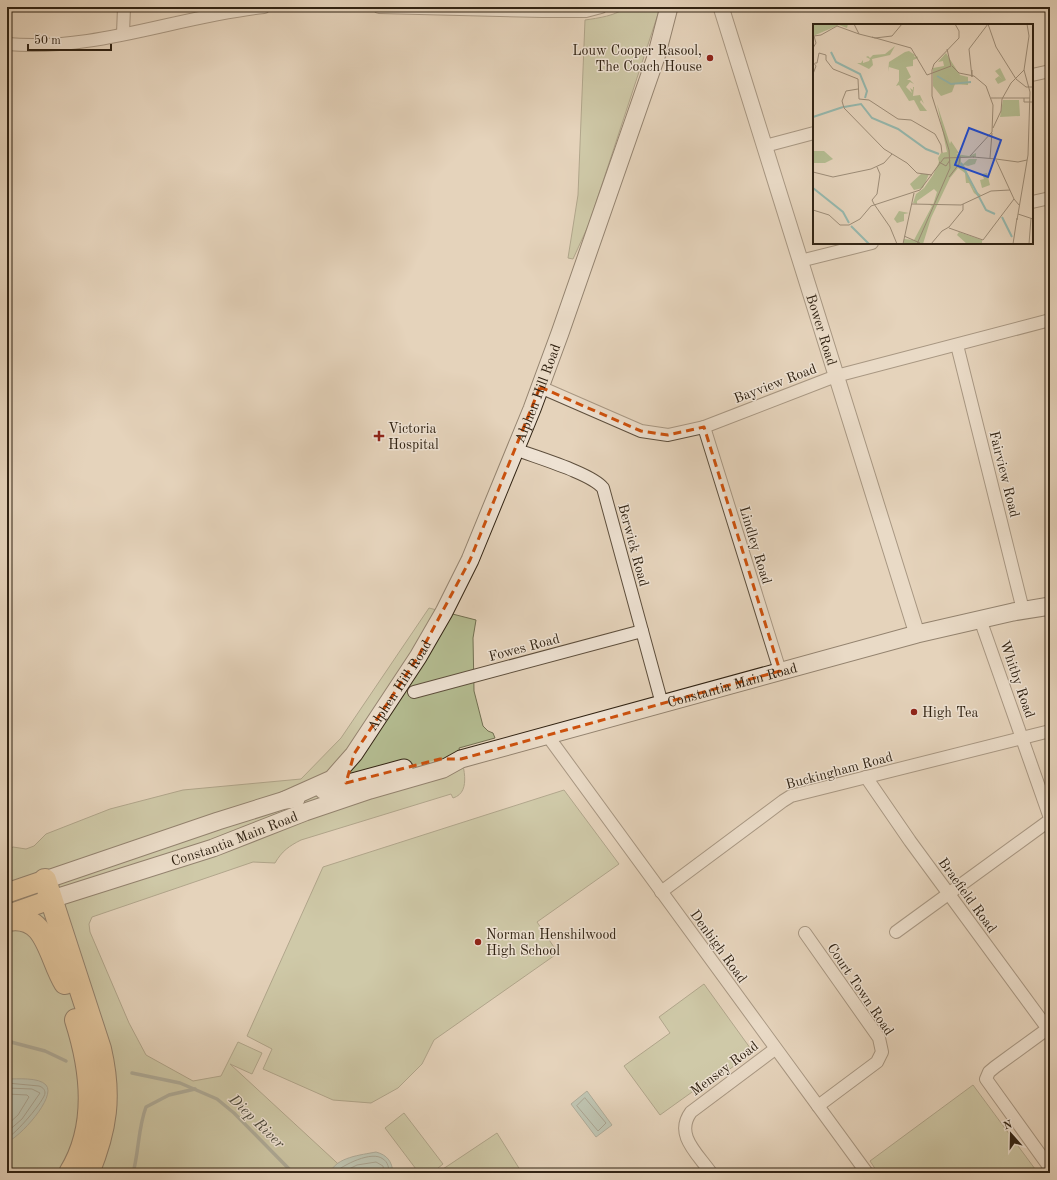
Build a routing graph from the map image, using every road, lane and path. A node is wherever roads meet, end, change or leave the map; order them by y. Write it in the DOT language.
graph roads {
  1 [pos="124,7"];
  2 [pos="264,7"];
  3 [pos="380,7"];
  4 [pos="385,7"];
  5 [pos="601,7"];
  6 [pos="670,7"];
  7 [pos="721,7"];
  8 [pos="725,7"];
  9 [pos="727,26"];
  10 [pos="123,34"];
  11 [pos="7,44"];
  12 [pos="1050,71"];
  13 [pos="1033,75"];
  14 [pos="813,133"];
  15 [pos="765,146"];
  16 [pos="1050,198"];
  17 [pos="1033,202"];
  18 [pos="868,244"];
  19 [pos="800,261"];
  20 [pos="1050,320"];
  21 [pos="956,345"];
  22 [pos="836,376"];
  23 [pos="540,387"];
  24 [pos="704,427"];
  25 [pos="515,449"];
  26 [pos="1050,606"];
  27 [pos="1023,610"];
  28 [pos="1005,614"];
  29 [pos="1050,618"];
  30 [pos="980,619"];
  31 [pos="642,631"];
  32 [pos="917,634"];
  33 [pos="780,672"];
  34 [pos="414,692"];
  35 [pos="662,704"];
  36 [pos="1050,731"];
  37 [pos="547,735"];
  38 [pos="1022,738"];
  39 [pos="354,754"];
  40 [pos="461,759"];
  41 [pos="866,777"];
  42 [pos="346,783"];
  43 [pos="284,800"];
  44 [pos="305,812"];
  45 [pos="1050,819"];
  46 [pos="42,891"];
  47 [pos="661,892"];
  48 [pos="7,893"];
  49 [pos="950,893"];
  50 [pos="7,915"];
  51 [pos="7,920"];
  52 [pos="896,932"];
  53 [pos="805,933"];
  54 [pos="65,983"];
  55 [pos="1049,1028"];
  56 [pos="775,1049"];
  57 [pos="818,1106"];
  58 [pos="1050,1168"];
  59 [pos="70,1173"];
  60 [pos="88,1173"];
  61 [pos="711,1173"];
  62 [pos="867,1173"];
  1 -- 10 [label="street"];
  2 -- 10 [label="street"];
  3 -- 4 [label="street"];
  4 -- 5 [label="street"];
  6 -- 23 [label="main road, Alphen Hill Road"];
  7 -- 9 [label="street, Bower Road"];
  8 -- 9 [label="street, Bower Road"];
  9 -- 15 [label="street, Bower Road"];
  10 -- 11 [label="street"];
  12 -- 13 [label="street"];
  14 -- 15 [label="street"];
  15 -- 19 [label="street, Bower Road"];
  16 -- 17 [label="street"];
  18 -- 19 [label="street"];
  19 -- 22 [label="street, Bower Road"];
  20 -- 21 [label="street, Bayview Road"];
  21 -- 22 [label="street, Bayview Road"];
  21 -- 27 [label="street, Fairview Road"];
  22 -- 24 [label="street, Bayview Road"];
  22 -- 32 [label="street, Bower Road"];
  23 -- 24 [label="street, Bayview Road"];
  23 -- 25 [label="main road, Alphen Hill Road"];
  24 -- 33 [label="street, Lindley Road"];
  25 -- 31 [label="street, Berwick Road"];
  25 -- 39 [label="main road, Alphen Hill Road"];
  26 -- 27 [label="main road, Constantia Main Road"];
  27 -- 28 [label="main road, Constantia Main Road"];
  28 -- 29 [label="main road, Constantia Main Road"];
  28 -- 30 [label="main road, Constantia Main Road"];
  30 -- 32 [label="main road, Constantia Main Road"];
  30 -- 38 [label="street, Whitby Road"];
  31 -- 34 [label="street, Fowes Road"];
  31 -- 35 [label="street, Berwick Road"];
  32 -- 33 [label="main road, Constantia Main Road"];
  33 -- 35 [label="main road, Constantia Main Road"];
  35 -- 37 [label="main road, Constantia Main Road"];
  36 -- 38 [label="street, Buckingham Road"];
  37 -- 40 [label="main road, Constantia Main Road"];
  37 -- 47 [label="street, Denbigh Road"];
  38 -- 41 [label="street, Buckingham Road"];
  38 -- 45 [label="street, Whitby Road"];
  39 -- 42 [label="main road, Alphen Hill Road"];
  39 -- 43 [label="main road, Alphen Hill Road"];
  40 -- 42 [label="main road, Constantia Main Road"];
  40 -- 44 [label="main road, Constantia Main Road"];
  41 -- 47 [label="street, Buckingham Road"];
  41 -- 49 [label="street, Braefield Road"];
  42 -- 43 [label="main road, Constantia Main Road"];
  42 -- 44 [label="main road"];
  43 -- 46 [label="main road, Constantia Main Road"];
  44 -- 46 [label="main road, Constantia Main Road"];
  45 -- 49 [label="street"];
  46 -- 48 [label="main road, Constantia Main Road"];
  46 -- 50 [label="main road, Constantia Main Road"];
  46 -- 54 [label="highway"];
  46 -- 60 [label="highway"];
  47 -- 56 [label="street, Denbigh Road"];
  49 -- 52 [label="street"];
  49 -- 55 [label="street, Braefield Road"];
  51 -- 54 [label="highway"];
  53 -- 57 [label="street, Court Town Road"];
  54 -- 59 [label="highway"];
  55 -- 58 [label="street"];
  56 -- 57 [label="street, Denbigh Road"];
  56 -- 61 [label="street, Mensey Road"];
  57 -- 62 [label="street, Denbigh Road"];
}
